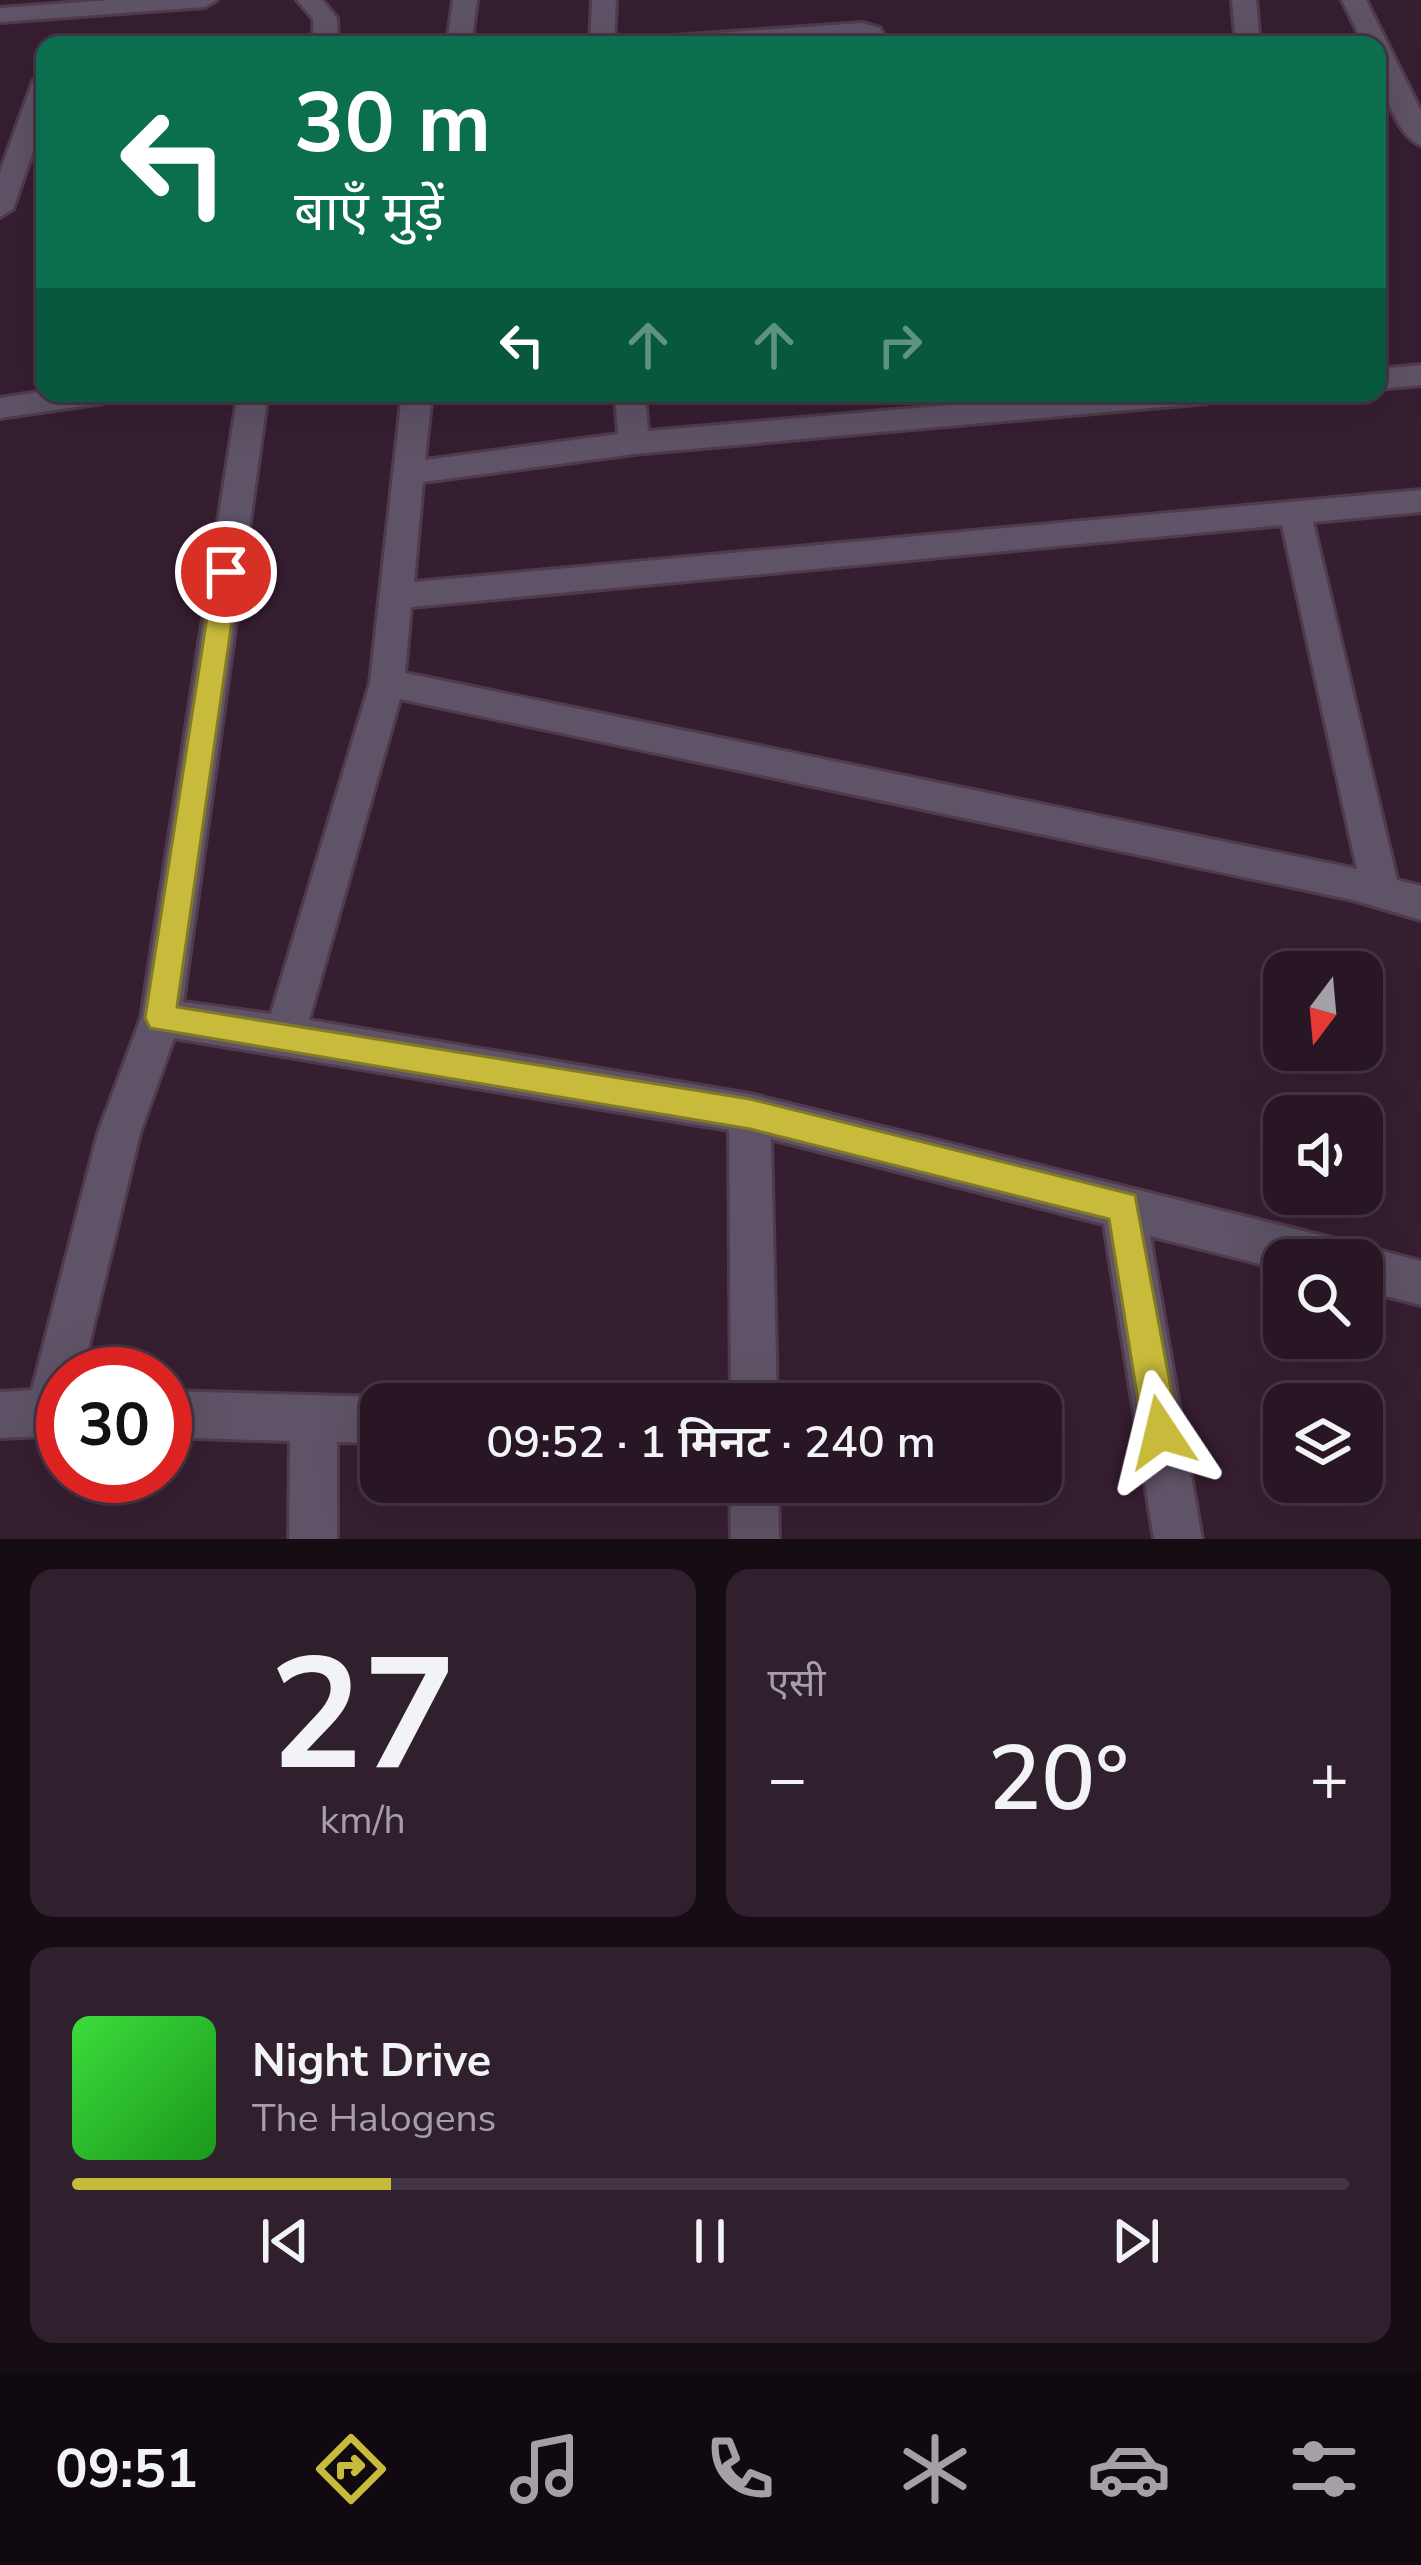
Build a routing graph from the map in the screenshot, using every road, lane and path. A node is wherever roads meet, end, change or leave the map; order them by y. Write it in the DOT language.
graph roads {
  1 [pos="205,0"];
  2 [pos="309,0"];
  3 [pos="465,0"];
  4 [pos="604,0"];
  5 [pos="1244,0"];
  6 [pos="1354,0"];
  7 [pos="70,14"];
  8 [pos="0,15"];
  9 [pos="326,36"];
  10 [pos="460,36"];
  11 [pos="602,36"];
  12 [pos="767,36"];
  13 [pos="873,36"];
  14 [pos="1247,36"];
  15 [pos="1371,36"];
  16 [pos="1386,66"];
  17 [pos="36,102"];
  18 [pos="1421,137"];
  19 [pos="6,172"];
  20 [pos="36,174"];
  21 [pos="0,209"];
  22 [pos="1421,375"];
  23 [pos="1386,378"];
  24 [pos="41,402"];
  25 [pos="252,402"];
  26 [pos="416,402"];
  27 [pos="631,402"];
  28 [pos="994,402"];
  29 [pos="947,404"];
  30 [pos="0,408"];
  31 [pos="634,443"];
  32 [pos="408,473"];
  33 [pos="1421,501"];
  34 [pos="1295,513"];
  35 [pos="396,596"];
  36 [pos="388,683"];
  37 [pos="1381,891"];
  38 [pos="1421,903"];
  39 [pos="160,1018"];
  40 [pos="285,1034"];
  41 [pos="750,1114"];
  42 [pos="1123,1207"];
  43 [pos="1263,1243"];
  44 [pos="1383,1273"];
  45 [pos="1421,1283"];
  46 [pos="72,1347"];
  47 [pos="754,1383"];
  48 [pos="36,1413"];
  49 [pos="0,1414"];
  50 [pos="192,1415"];
  51 [pos="314,1418"];
  52 [pos="360,1419"];
  53 [pos="754,1503"];
  54 [pos="313,1539"];
  55 [pos="755,1539"];
  56 [pos="1178,1539"];
  1 -- 7 [label="street"];
  2 -- 9 [label="street"];
  3 -- 10 [label="street"];
  4 -- 11 [label="street"];
  5 -- 14 [label="street"];
  6 -- 15 [label="street"];
  7 -- 8 [label="street"];
  12 -- 13 [label="street"];
  16 -- 18 [label="street"];
  17 -- 19 [label="street"];
  19 -- 20 [label="street"];
  19 -- 21 [label="street"];
  22 -- 23 [label="street"];
  24 -- 30 [label="street"];
  25 -- 39 [label="street"];
  26 -- 32 [label="street"];
  27 -- 31 [label="street"];
  28 -- 29 [label="street"];
  29 -- 31 [label="street"];
  31 -- 32 [label="street"];
  32 -- 35 [label="street"];
  33 -- 34 [label="street"];
  34 -- 35 [label="street"];
  34 -- 37 [label="street"];
  35 -- 36 [label="street"];
  36 -- 37 [label="street"];
  36 -- 40 [label="street"];
  37 -- 38 [label="street"];
  39 -- 40 [label="street"];
  39 -- 46 [label="street"];
  40 -- 41 [label="street"];
  41 -- 42 [label="street"];
  41 -- 47 [label="street"];
  42 -- 43 [label="street"];
  42 -- 56 [label="street"];
  44 -- 45 [label="street"];
  48 -- 49 [label="street"];
  50 -- 51 [label="street"];
  51 -- 52 [label="street"];
  51 -- 54 [label="street"];
  53 -- 55 [label="street"];
}
